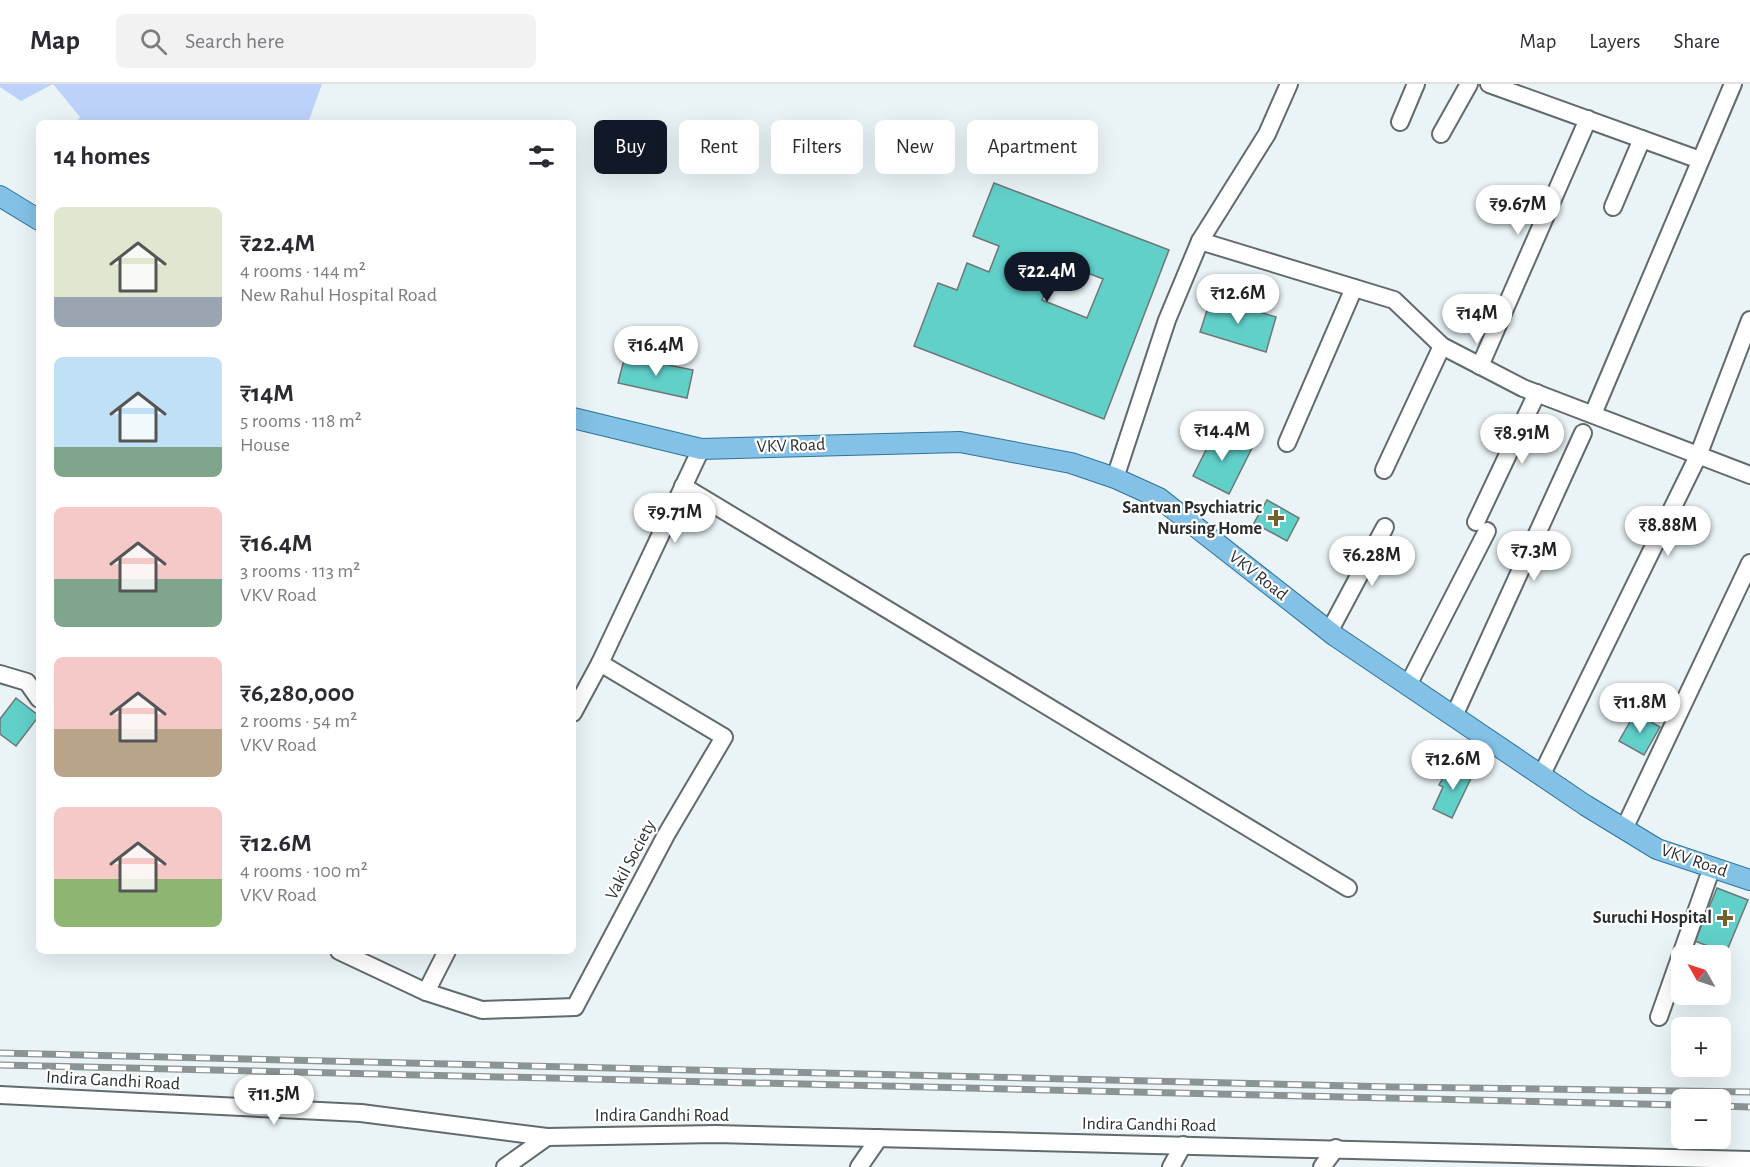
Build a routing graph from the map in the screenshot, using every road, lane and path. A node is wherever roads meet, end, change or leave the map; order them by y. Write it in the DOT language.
graph roads {
  1 [pos="1289,84"];
  2 [pos="1416,84"];
  3 [pos="1469,84"];
  4 [pos="1490,84"];
  5 [pos="1733,84"];
  6 [pos="1588,119"];
  7 [pos="1400,122"];
  8 [pos="1442,134"];
  9 [pos="1642,139"];
  10 [pos="1701,160"];
  11 [pos="5,203"];
  12 [pos="1613,207"];
  13 [pos="36,218"];
  14 [pos="1200,241"];
  15 [pos="1354,288"];
  16 [pos="1750,320"];
  17 [pos="1443,346"];
  18 [pos="1480,366"];
  19 [pos="1537,393"];
  20 [pos="1593,414"];
  21 [pos="576,419"];
  22 [pos="1583,433"];
  23 [pos="1287,444"];
  24 [pos="701,449"];
  25 [pos="1698,456"];
  26 [pos="1384,470"];
  27 [pos="1750,475"];
  28 [pos="1115,478"];
  29 [pos="683,486"];
  30 [pos="1385,526"];
  31 [pos="1750,563"];
  32 [pos="1329,632"];
  33 [pos="600,663"];
  34 [pos="0,674"];
  35 [pos="1408,686"];
  36 [pos="36,694"];
  37 [pos="576,707"];
  38 [pos="1454,716"];
  39 [pos="1542,776"];
  40 [pos="1624,829"];
  41 [pos="1712,867"];
  42 [pos="1750,880"];
  43 [pos="1348,888"];
  44 [pos="345,954"];
  45 [pos="445,954"];
  46 [pos="426,992"];
  47 [pos="1659,1017"];
  48 [pos="0,1095"];
  49 [pos="547,1137"];
  50 [pos="879,1138"];
  51 [pos="1183,1145"];
  52 [pos="1336,1148"];
  53 [pos="1750,1160"];
  54 [pos="505,1167"];
  55 [pos="859,1167"];
  56 [pos="1171,1167"];
  57 [pos="1322,1167"];
  1 -- 14 [label="street"];
  2 -- 7 [label="street"];
  3 -- 8 [label="street"];
  4 -- 6 [label="street"];
  5 -- 10 [label="street"];
  6 -- 9 [label="street"];
  6 -- 18 [label="street"];
  9 -- 10 [label="street"];
  9 -- 12 [label="street"];
  10 -- 20 [label="street"];
  11 -- 13 [label="main road"];
  14 -- 15 [label="street"];
  14 -- 28 [label="street"];
  15 -- 17 [label="street"];
  15 -- 23 [label="street"];
  16 -- 25 [label="street"];
  17 -- 18 [label="street"];
  17 -- 26 [label="street"];
  18 -- 19 [label="street"];
  19 -- 20 [label="street"];
  19 -- 35 [label="street"];
  20 -- 25 [label="street"];
  21 -- 24 [label="main road, VKV Road"];
  22 -- 38 [label="street"];
  24 -- 28 [label="main road, VKV Road"];
  24 -- 29 [label="street"];
  25 -- 27 [label="street"];
  25 -- 39 [label="street"];
  28 -- 32 [label="main road, VKV Road"];
  29 -- 33 [label="street"];
  29 -- 43 [label="street"];
  30 -- 32 [label="street"];
  31 -- 40 [label="street"];
  32 -- 35 [label="main road, VKV Road"];
  33 -- 37 [label="street"];
  33 -- 46 [label="street, Vakil Society"];
  34 -- 36 [label="street"];
  35 -- 38 [label="main road, VKV Road"];
  38 -- 39 [label="main road, VKV Road"];
  39 -- 40 [label="main road, VKV Road"];
  40 -- 41 [label="main road, VKV Road"];
  41 -- 42 [label="main road, VKV Road"];
  41 -- 47 [label="street"];
  44 -- 46 [label="street"];
  45 -- 46 [label="street"];
  48 -- 49 [label="street, Indira Gandhi Road"];
  49 -- 50 [label="street, Indira Gandhi Road"];
  49 -- 54 [label="street"];
  50 -- 51 [label="street, Indira Gandhi Road"];
  50 -- 55 [label="street"];
  51 -- 52 [label="street, Indira Gandhi Road"];
  51 -- 56 [label="street"];
  52 -- 53 [label="street, Indira Gandhi Road"];
  52 -- 57 [label="street"];
}
